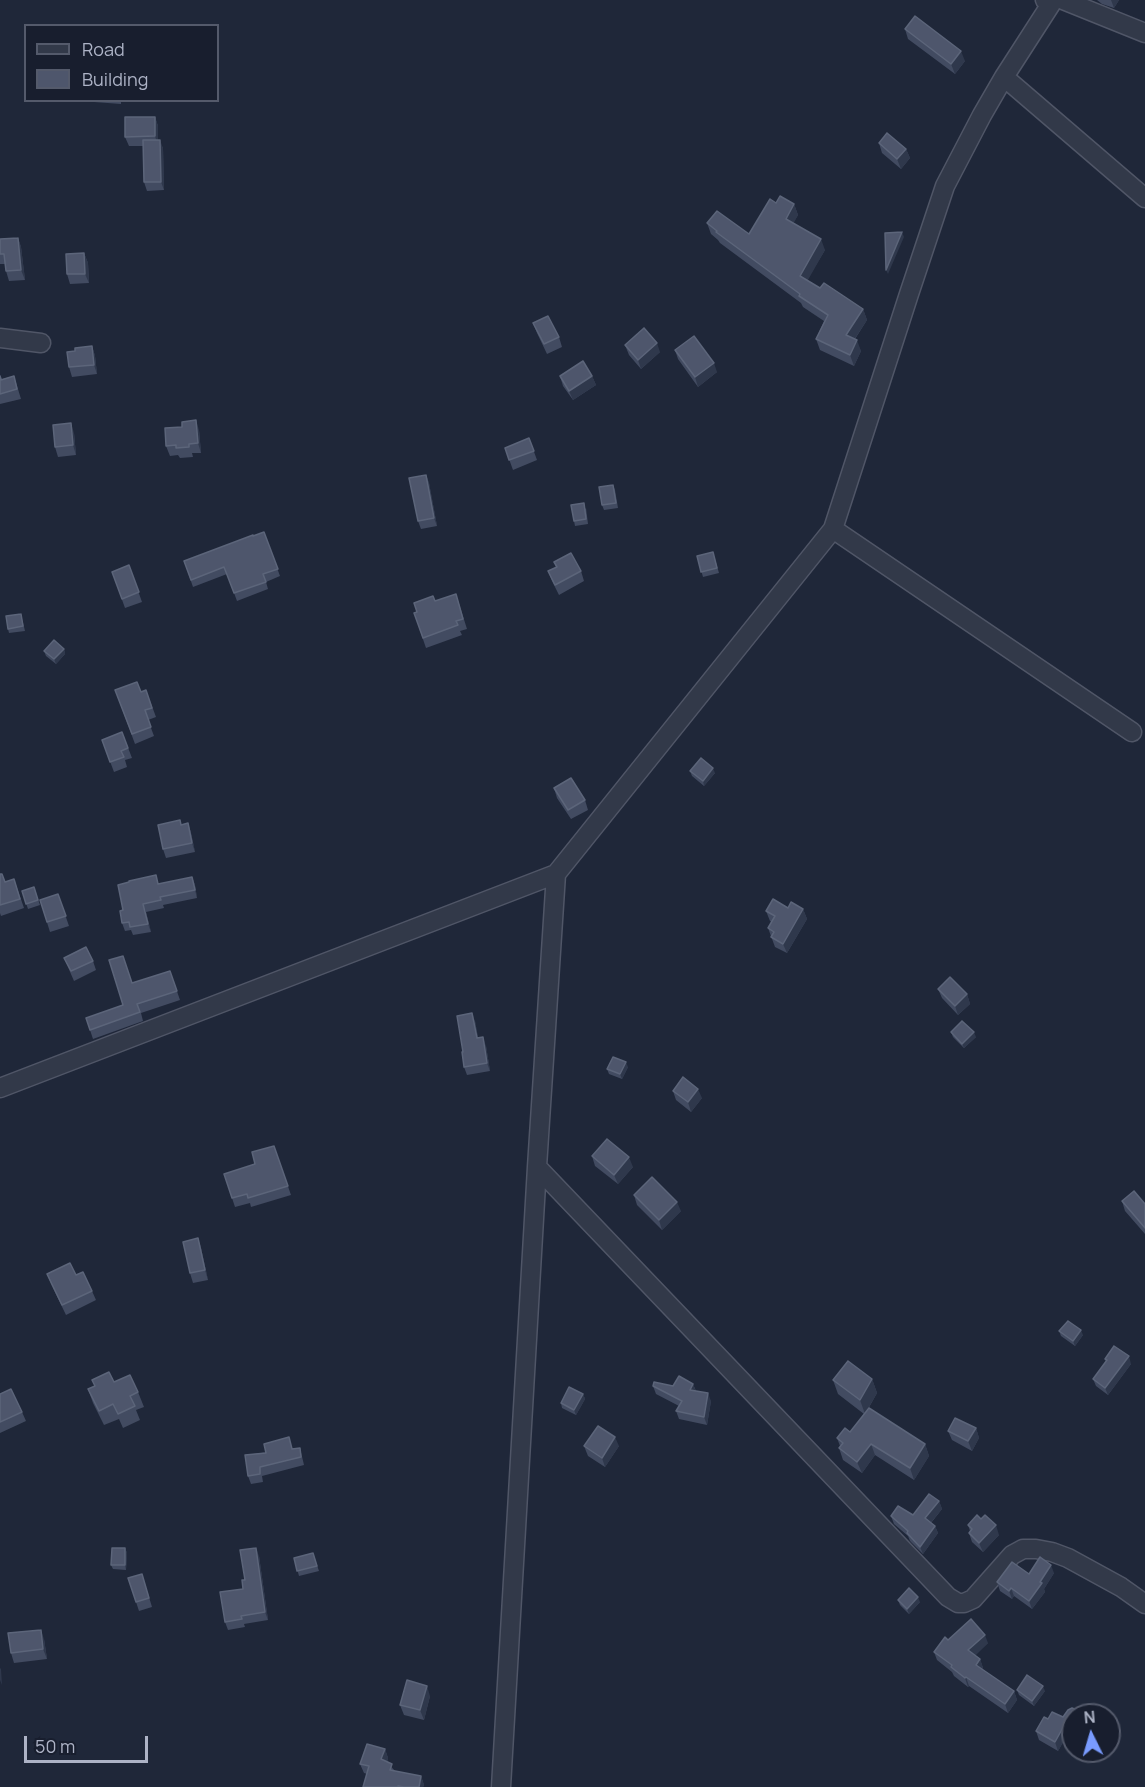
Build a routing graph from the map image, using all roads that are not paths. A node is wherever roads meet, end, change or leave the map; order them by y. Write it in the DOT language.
graph roads {
  1 [pos="1053,1"];
  2 [pos="1145,33"];
  3 [pos="1004,77"];
  4 [pos="1145,198"];
  5 [pos="0,338"];
  6 [pos="41,343"];
  7 [pos="833,529"];
  8 [pos="1132,732"];
  9 [pos="556,874"];
  10 [pos="0,1088"];
  11 [pos="537,1167"];
  12 [pos="1145,1604"];
  13 [pos="501,1787"];
  1 -- 2 [label="street"];
  1 -- 3 [label="street"];
  3 -- 4 [label="street"];
  3 -- 7 [label="street"];
  5 -- 6 [label="street"];
  7 -- 8 [label="street"];
  7 -- 9 [label="street"];
  9 -- 10 [label="street"];
  9 -- 11 [label="street"];
  11 -- 12 [label="street"];
  11 -- 13 [label="street"];
}
